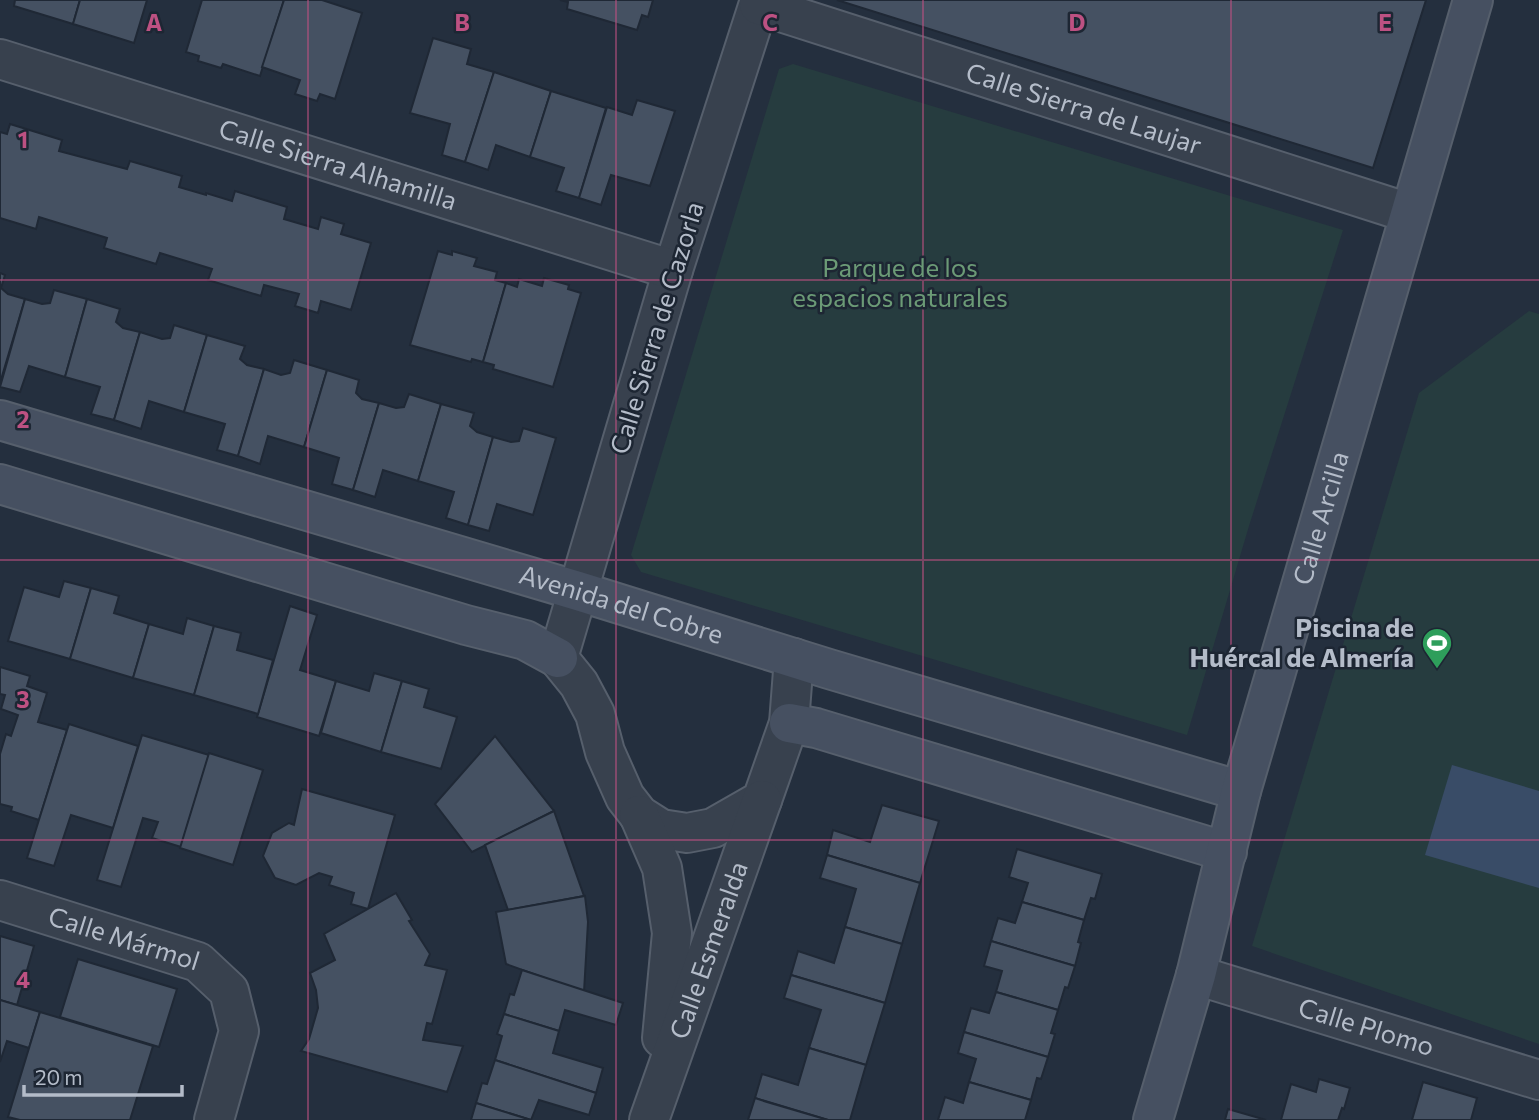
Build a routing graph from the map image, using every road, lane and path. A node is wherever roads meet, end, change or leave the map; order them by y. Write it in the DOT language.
graph roads {
  1 [pos="1473,0"];
  2 [pos="760,2"];
  3 [pos="0,60"];
  4 [pos="1409,213"];
  5 [pos="673,270"];
  6 [pos="0,420"];
  7 [pos="0,484"];
  8 [pos="579,591"];
  9 [pos="558,658"];
  10 [pos="794,658"];
  11 [pos="789,723"];
  12 [pos="1241,791"];
  13 [pos="762,800"];
  14 [pos="639,815"];
  15 [pos="1227,852"];
  16 [pos="0,900"];
  17 [pos="1196,975"];
  18 [pos="1539,1080"];
  19 [pos="652,1109"];
  20 [pos="214,1120"];
  21 [pos="1153,1120"];
  1 -- 4 [label="street, Calle Arcilla"];
  2 -- 4 [label="street, Calle Sierra de Laujar"];
  2 -- 5 [label="street, Calle Sierra de Cazorla"];
  3 -- 5 [label="street, Calle Sierra Alhamilla"];
  4 -- 12 [label="street, Calle Arcilla"];
  5 -- 8 [label="street, Calle Sierra de Cazorla"];
  6 -- 8 [label="street, Avenida del Cobre"];
  7 -- 9 [label="street"];
  8 -- 9 [label="street, Calle Sierra de Cazorla"];
  8 -- 10 [label="street, Avenida del Cobre"];
  9 -- 14 [label="street, Calle Esmeralda"];
  10 -- 11 [label="street, Calle Esmeralda"];
  10 -- 12 [label="street, Avenida del Cobre"];
  11 -- 13 [label="street, Calle Esmeralda"];
  11 -- 15 [label="street"];
  12 -- 15 [label="street, Calle Arcilla"];
  13 -- 14 [label="street"];
  13 -- 19 [label="street, Calle Esmeralda"];
  14 -- 19 [label="street, Calle Esmeralda"];
  15 -- 17 [label="street, Calle Arcilla"];
  16 -- 20 [label="street, Calle Mármol"];
  17 -- 18 [label="street, Calle Plomo"];
  17 -- 21 [label="street, Calle Arcilla"];
}
